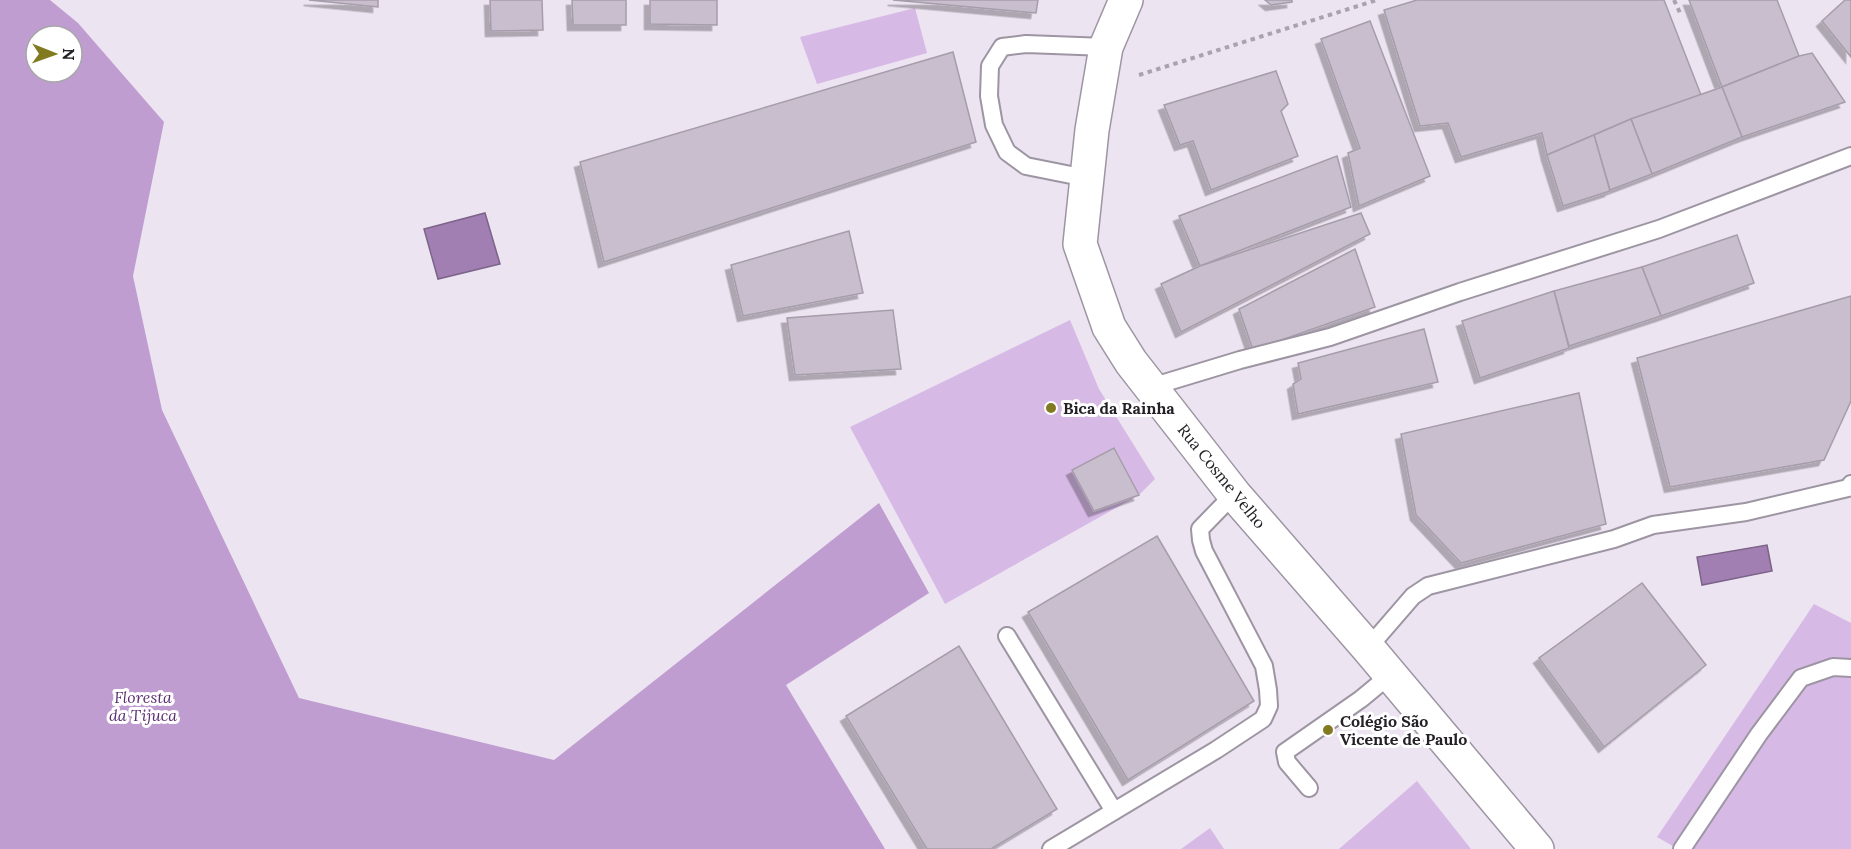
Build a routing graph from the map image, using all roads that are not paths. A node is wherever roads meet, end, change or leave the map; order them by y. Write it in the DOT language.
graph roads {
  1 [pos="1126,0"];
  2 [pos="1106,47"];
  3 [pos="1851,156"];
  4 [pos="1086,178"];
  5 [pos="1151,387"];
  6 [pos="1851,484"];
  7 [pos="1234,494"];
  8 [pos="1007,636"];
  9 [pos="1368,648"];
  10 [pos="1851,668"];
  11 [pos="1390,675"];
  12 [pos="1309,788"];
  13 [pos="1114,811"];
  14 [pos="1051,849"];
  15 [pos="1537,849"];
  16 [pos="1682,849"];
  1 -- 2 [label="main road, Rua Cosme Velho"];
  2 -- 4 [label="main road, Rua Cosme Velho"];
  2 -- 4 [label="lane"];
  3 -- 5 [label="lane"];
  4 -- 5 [label="main road, Rua Cosme Velho"];
  5 -- 7 [label="main road, Rua Cosme Velho"];
  6 -- 9 [label="lane"];
  7 -- 9 [label="main road, Rua Cosme Velho"];
  7 -- 13 [label="lane"];
  8 -- 13 [label="lane"];
  9 -- 11 [label="main road, Rua Cosme Velho"];
  10 -- 16 [label="lane"];
  11 -- 12 [label="lane"];
  11 -- 15 [label="main road, Rua Cosme Velho"];
  13 -- 14 [label="lane"];
}
